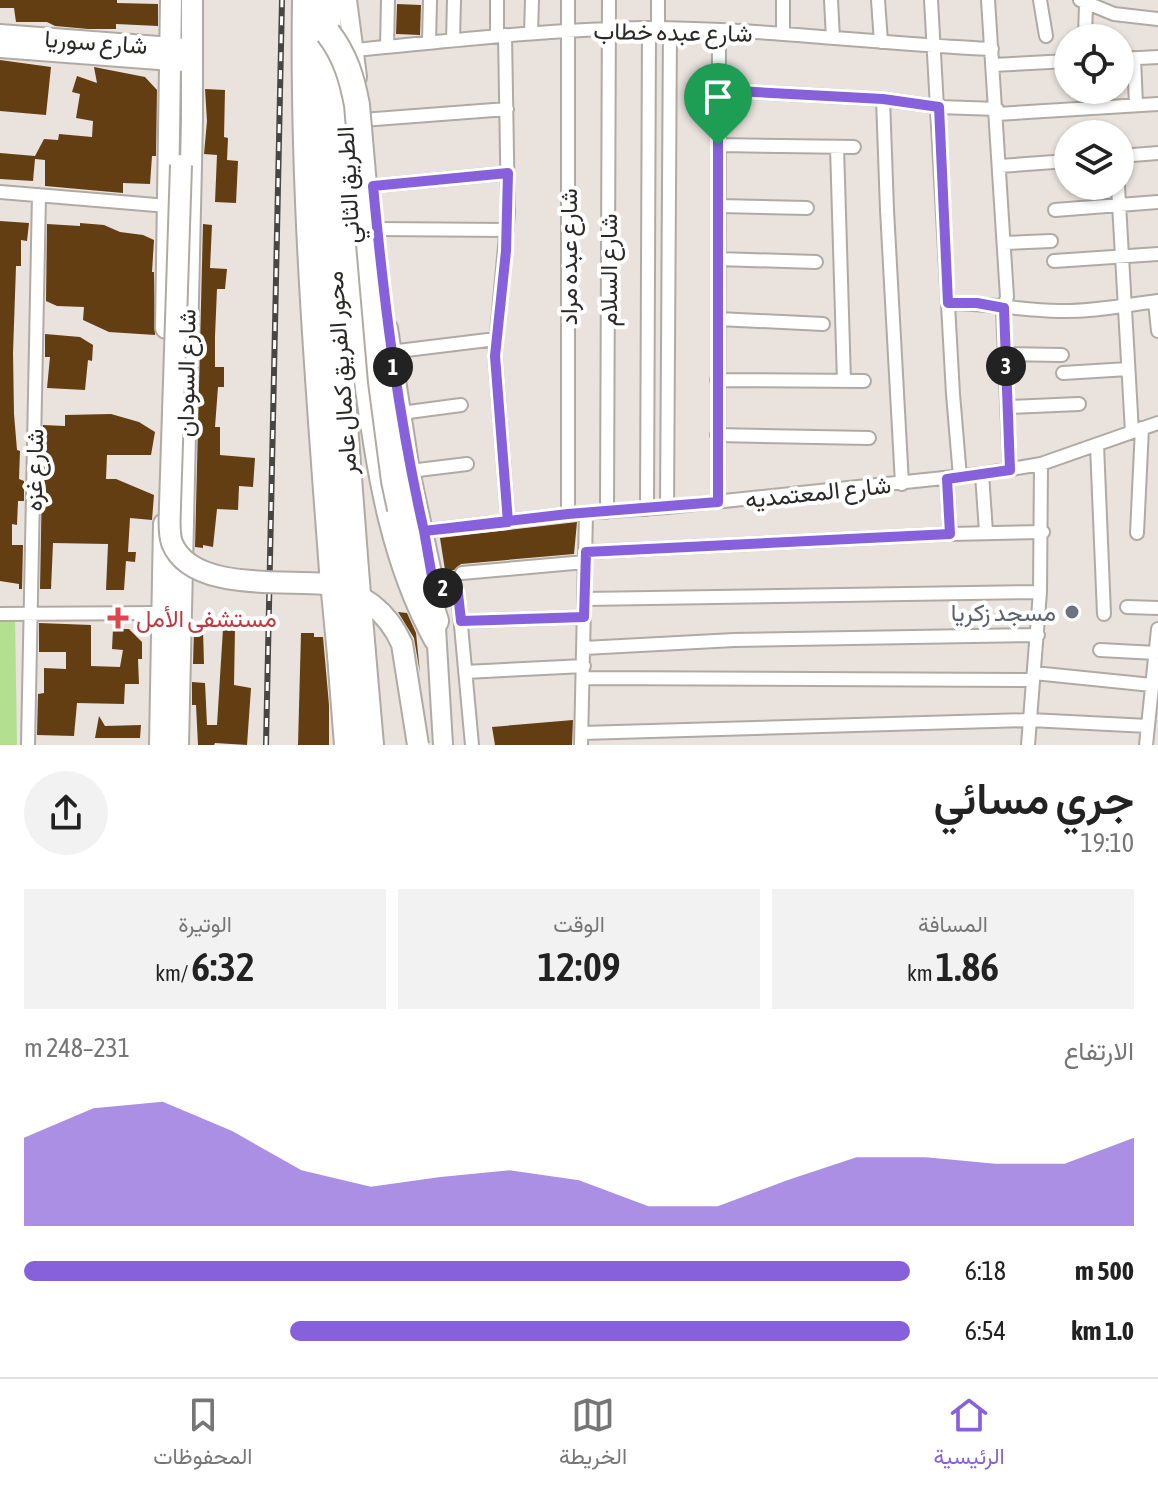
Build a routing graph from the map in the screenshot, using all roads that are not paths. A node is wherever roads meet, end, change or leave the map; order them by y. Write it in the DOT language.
graph roads {
  1 [pos="171,0"];
  2 [pos="192,0"];
  3 [pos="305,0"];
  4 [pos="329,0"];
  5 [pos="347,0"];
  6 [pos="388,0"];
  7 [pos="430,0"];
  8 [pos="454,0"];
  9 [pos="497,0"];
  10 [pos="532,0"];
  11 [pos="568,0"];
  12 [pos="609,0"];
  13 [pos="658,0"];
  14 [pos="783,0"];
  15 [pos="831,0"];
  16 [pos="878,0"];
  17 [pos="931,0"];
  18 [pos="988,0"];
  19 [pos="1040,0"];
  20 [pos="1125,0"];
  21 [pos="1083,2"];
  22 [pos="1126,16"];
  23 [pos="1158,19"];
  24 [pos="1084,24"];
  25 [pos="609,29"];
  26 [pos="659,29"];
  27 [pos="567,31"];
  28 [pos="719,31"];
  29 [pos="328,33"];
  30 [pos="531,33"];
  31 [pos="0,34"];
  32 [pos="783,34"];
  33 [pos="501,36"];
  34 [pos="1046,36"];
  35 [pos="833,38"];
  36 [pos="453,40"];
  37 [pos="881,42"];
  38 [pos="429,43"];
  39 [pos="935,46"];
  40 [pos="387,47"];
  41 [pos="0,48"];
  42 [pos="992,49"];
  43 [pos="354,50"];
  44 [pos="170,54"];
  45 [pos="192,56"];
  46 [pos="1158,57"];
  47 [pos="1134,58"];
  48 [pos="1054,62"];
  49 [pos="993,65"];
  50 [pos="718,90"];
  51 [pos="883,99"];
  52 [pos="1092,104"];
  53 [pos="1158,104"];
  54 [pos="1136,105"];
  55 [pos="939,107"];
  56 [pos="1092,108"];
  57 [pos="507,109"];
  58 [pos="997,112"];
  59 [pos="192,120"];
  60 [pos="362,120"];
  61 [pos="718,145"];
  62 [pos="837,147"];
  63 [pos="854,147"];
  64 [pos="1158,153"];
  65 [pos="1134,155"];
  66 [pos="1054,162"];
  67 [pos="1000,166"];
  68 [pos="508,173"];
  69 [pos="373,186"];
  70 [pos="0,192"];
  71 [pos="39,195"];
  72 [pos="1119,200"];
  73 [pos="1158,202"];
  74 [pos="1120,205"];
  75 [pos="168,206"];
  76 [pos="719,206"];
  77 [pos="807,208"];
  78 [pos="1055,210"];
  79 [pos="377,229"];
  80 [pos="507,230"];
  81 [pos="1051,241"];
  82 [pos="1004,243"];
  83 [pos="1158,254"];
  84 [pos="1122,257"];
  85 [pos="718,259"];
  86 [pos="1054,261"];
  87 [pos="816,262"];
  88 [pos="1157,302"];
  89 [pos="948,303"];
  90 [pos="1125,305"];
  91 [pos="1004,308"];
  92 [pos="718,319"];
  93 [pos="823,324"];
  94 [pos="1158,331"];
  95 [pos="496,339"];
  96 [pos="390,352"];
  97 [pos="1005,354"];
  98 [pos="1062,355"];
  99 [pos="1128,369"];
  100 [pos="1063,373"];
  101 [pos="717,380"];
  102 [pos="844,381"];
  103 [pos="864,381"];
  104 [pos="1079,404"];
  105 [pos="461,405"];
  106 [pos="1008,407"];
  107 [pos="401,413"];
  108 [pos="1158,423"];
  109 [pos="1137,430"];
  110 [pos="717,435"];
  111 [pos="869,438"];
  112 [pos="1097,445"];
  113 [pos="467,464"];
  114 [pos="1041,464"];
  115 [pos="1010,470"];
  116 [pos="410,471"];
  117 [pos="982,474"];
  118 [pos="954,478"];
  119 [pos="902,484"];
  120 [pos="718,502"];
  121 [pos="667,507"];
  122 [pos="647,509"];
  123 [pos="607,512"];
  124 [pos="586,513"];
  125 [pos="568,514"];
  126 [pos="508,522"];
  127 [pos="424,531"];
  128 [pos="986,532"];
  129 [pos="1043,532"];
  130 [pos="1137,533"];
  131 [pos="950,534"];
  132 [pos="586,557"];
  133 [pos="462,573"];
  134 [pos="434,583"];
  135 [pos="1040,592"];
  136 [pos="585,599"];
  137 [pos="1127,607"];
  138 [pos="1158,608"];
  139 [pos="163,613"];
  140 [pos="0,614"];
  141 [pos="31,614"];
  142 [pos="1104,614"];
  143 [pos="584,617"];
  144 [pos="436,621"];
  145 [pos="461,621"];
  146 [pos="1158,629"];
  147 [pos="1038,635"];
  148 [pos="436,645"];
  149 [pos="584,648"];
  150 [pos="1100,650"];
  151 [pos="1156,653"];
  152 [pos="465,672"];
  153 [pos="584,672"];
  154 [pos="1033,677"];
  155 [pos="1152,685"];
  156 [pos="1030,720"];
  157 [pos="1148,726"];
  158 [pos="582,739"];
  159 [pos="28,745"];
  160 [pos="160,745"];
  161 [pos="178,745"];
  162 [pos="347,745"];
  163 [pos="371,745"];
  164 [pos="418,745"];
  165 [pos="443,745"];
  166 [pos="472,745"];
  167 [pos="1028,745"];
  168 [pos="1146,745"];
  1 -- 44 [label="main road, شارع السودان"];
  2 -- 45 [label="main road, شارع السودان"];
  3 -- 162 [label="highway, محور الفريق كمال عامر, bridge"];
  4 -- 29 [label="highway, محور الفريق كمال عامر"];
  5 -- 43 [label="street"];
  5 -- 148 [label="street, الطريق الثاني"];
  6 -- 40 [label="street"];
  7 -- 38 [label="street"];
  8 -- 36 [label="street"];
  9 -- 33 [label="street"];
  10 -- 30 [label="street"];
  11 -- 27 [label="street, شارع عبده مراد"];
  12 -- 25 [label="street, شارع السلام"];
  13 -- 26 [label="street"];
  14 -- 32 [label="street"];
  15 -- 35 [label="street"];
  16 -- 37 [label="street"];
  17 -- 39 [label="street"];
  18 -- 42 [label="street"];
  19 -- 34 [label="street"];
  20 -- 22 [label="street"];
  21 -- 22 [label="street"];
  21 -- 24 [label="street"];
  22 -- 23 [label="street"];
  25 -- 26 [label="street, شارع عبده خطاب"];
  25 -- 27 [label="street, شارع عبده خطاب"];
  25 -- 123 [label="street, شارع السلام"];
  26 -- 28 [label="street, شارع عبده خطاب"];
  26 -- 121 [label="street"];
  26 -- 122 [label="street"];
  27 -- 30 [label="street, شارع عبده خطاب"];
  27 -- 125 [label="street, شارع عبده مراد"];
  28 -- 32 [label="street, شارع عبده خطاب"];
  28 -- 50 [label="street"];
  29 -- 144 [label="highway, bridge"];
  29 -- 163 [label="highway, محور الفريق كمال عامر, bridge"];
  30 -- 33 [label="street, شارع عبده خطاب"];
  31 -- 44 [label="street, شارع سوريا"];
  32 -- 35 [label="street, شارع عبده خطاب"];
  33 -- 36 [label="street, شارع عبده خطاب"];
  33 -- 57 [label="street"];
  35 -- 37 [label="street, شارع عبده خطاب"];
  36 -- 38 [label="street, شارع عبده خطاب"];
  37 -- 39 [label="street, شارع عبده خطاب"];
  38 -- 40 [label="street, شارع عبده خطاب"];
  39 -- 42 [label="street, شارع عبده خطاب"];
  39 -- 55 [label="street"];
  40 -- 43 [label="street, شارع عبده خطاب"];
  41 -- 44 [label="street, شارع سوريا"];
  42 -- 49 [label="street"];
  43 -- 60 [label="street"];
  44 -- 45 [label="street, شارع سوريا"];
  44 -- 75 [label="main road, شارع السودان"];
  45 -- 59 [label="main road, شارع السودان"];
  46 -- 47 [label="street"];
  47 -- 54 [label="street"];
  48 -- 49 [label="street"];
  49 -- 58 [label="street"];
  50 -- 51 [label="street"];
  50 -- 61 [label="street"];
  51 -- 55 [label="street"];
  51 -- 119 [label="street"];
  52 -- 56 [label="street"];
  53 -- 54 [label="street"];
  54 -- 56 [label="street"];
  55 -- 58 [label="street"];
  55 -- 89 [label="street"];
  56 -- 58 [label="street"];
  57 -- 60 [label="street"];
  57 -- 68 [label="street"];
  58 -- 67 [label="street"];
  59 -- 161 [label="main road, شارع السودان"];
  59 -- 164 [label="main road, bridge"];
  60 -- 69 [label="street"];
  61 -- 62 [label="street"];
  61 -- 76 [label="street"];
  62 -- 63 [label="street"];
  62 -- 102 [label="street"];
  64 -- 65 [label="street"];
  66 -- 67 [label="street"];
  67 -- 82 [label="street"];
  68 -- 69 [label="street"];
  68 -- 80 [label="street"];
  69 -- 79 [label="street"];
  70 -- 71 [label="street"];
  71 -- 75 [label="street"];
  71 -- 141 [label="street, شارع غزه"];
  72 -- 74 [label="street"];
  73 -- 74 [label="street"];
  74 -- 78 [label="street"];
  74 -- 84 [label="street"];
  75 -- 139 [label="main road, شارع السودان"];
  76 -- 77 [label="street"];
  76 -- 85 [label="street"];
  79 -- 80 [label="street"];
  79 -- 96 [label="street"];
  80 -- 95 [label="street"];
  81 -- 82 [label="street"];
  82 -- 91 [label="street"];
  83 -- 84 [label="street"];
  84 -- 86 [label="street"];
  84 -- 90 [label="street"];
  85 -- 87 [label="street"];
  85 -- 92 [label="street"];
  88 -- 90 [label="street"];
  88 -- 94 [label="street"];
  89 -- 91 [label="street"];
  89 -- 118 [label="street"];
  90 -- 91 [label="street"];
  90 -- 99 [label="street"];
  91 -- 97 [label="street"];
  92 -- 93 [label="street"];
  92 -- 101 [label="street"];
  95 -- 96 [label="street"];
  95 -- 126 [label="street"];
  96 -- 107 [label="street"];
  97 -- 98 [label="street"];
  97 -- 106 [label="street"];
  99 -- 100 [label="street"];
  99 -- 109 [label="street"];
  101 -- 102 [label="street"];
  101 -- 110 [label="street"];
  102 -- 103 [label="street"];
  104 -- 106 [label="street"];
  105 -- 107 [label="street"];
  106 -- 115 [label="street"];
  107 -- 116 [label="street"];
  108 -- 109 [label="street, شارع المعتمديه"];
  109 -- 112 [label="street, شارع المعتمديه"];
  109 -- 130 [label="street"];
  110 -- 111 [label="street"];
  110 -- 120 [label="street"];
  112 -- 114 [label="street, شارع المعتمديه"];
  112 -- 142 [label="street"];
  113 -- 116 [label="street"];
  114 -- 115 [label="street, شارع المعتمديه"];
  114 -- 129 [label="street"];
  115 -- 117 [label="street, شارع المعتمديه"];
  116 -- 127 [label="street"];
  117 -- 118 [label="street, شارع المعتمديه"];
  117 -- 128 [label="street"];
  118 -- 119 [label="street, شارع المعتمديه"];
  118 -- 131 [label="street"];
  119 -- 120 [label="street, شارع المعتمديه"];
  120 -- 121 [label="street, شارع المعتمديه"];
  121 -- 122 [label="street, شارع المعتمديه"];
  122 -- 123 [label="street, شارع المعتمديه"];
  123 -- 124 [label="street, شارع المعتمديه"];
  124 -- 125 [label="street, شارع المعتمديه"];
  124 -- 132 [label="street"];
  125 -- 126 [label="street, شارع المعتمديه"];
  126 -- 127 [label="street, شارع المعتمديه"];
  127 -- 134 [label="street"];
  128 -- 129 [label="street"];
  128 -- 131 [label="street"];
  129 -- 135 [label="street"];
  131 -- 132 [label="street"];
  132 -- 133 [label="street"];
  132 -- 136 [label="street"];
  134 -- 144 [label="street"];
  134 -- 145 [label="street"];
  135 -- 136 [label="street"];
  135 -- 147 [label="street"];
  136 -- 143 [label="street"];
  137 -- 138 [label="street"];
  139 -- 141 [label="street"];
  139 -- 160 [label="main road, شارع السودان"];
  140 -- 141 [label="street"];
  141 -- 159 [label="street, شارع غزه"];
  143 -- 145 [label="street"];
  143 -- 149 [label="street"];
  144 -- 148 [label="street"];
  145 -- 152 [label="street"];
  146 -- 151 [label="street"];
  147 -- 149 [label="street"];
  147 -- 154 [label="street"];
  148 -- 165 [label="street"];
  149 -- 153 [label="street"];
  150 -- 151 [label="street"];
  151 -- 155 [label="street"];
  152 -- 153 [label="street"];
  152 -- 166 [label="street"];
  153 -- 154 [label="street"];
  153 -- 158 [label="street"];
  154 -- 155 [label="street"];
  154 -- 156 [label="street"];
  155 -- 157 [label="street"];
  156 -- 157 [label="street"];
  156 -- 158 [label="street"];
  156 -- 167 [label="street"];
  157 -- 168 [label="street"];
}
